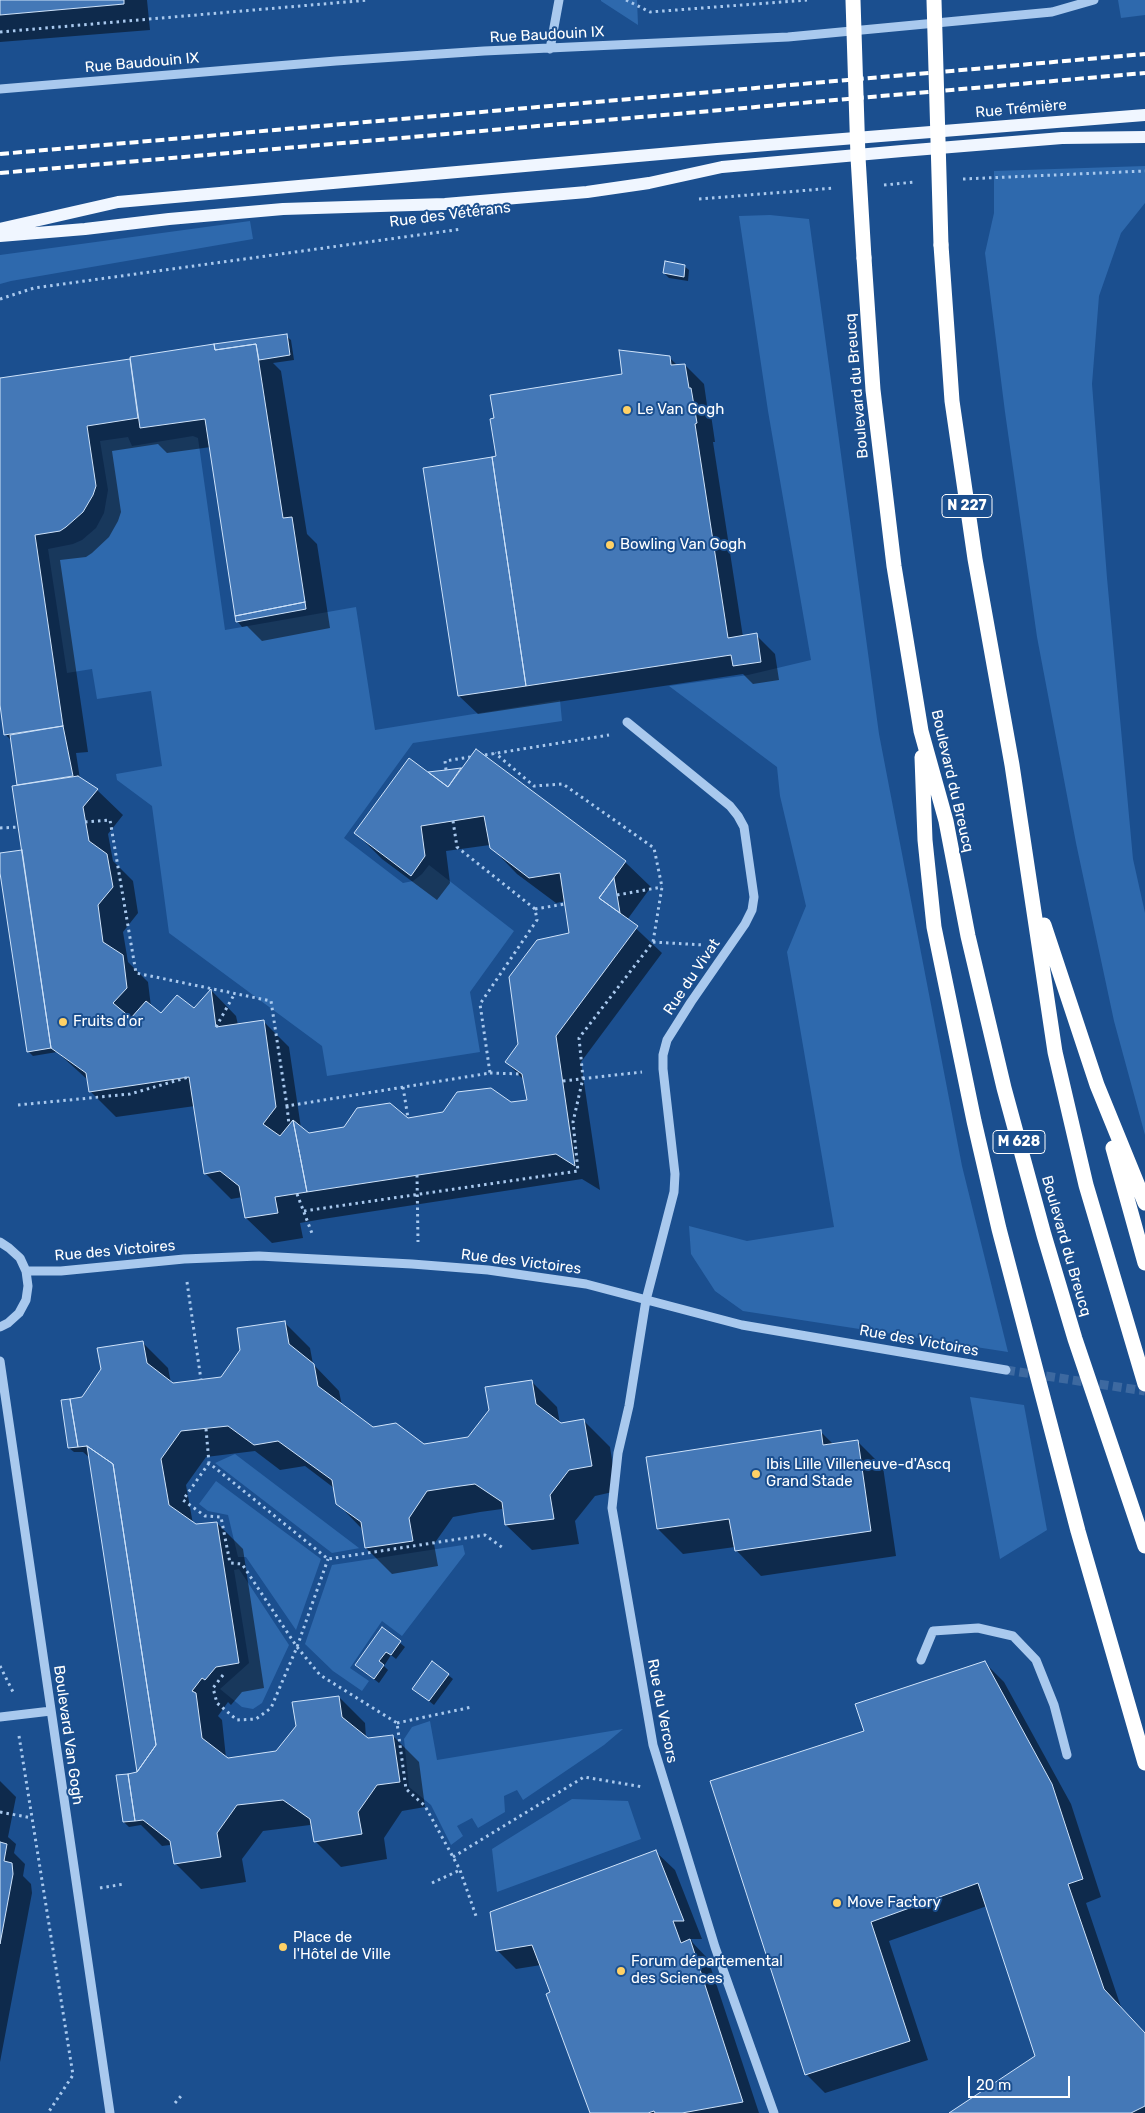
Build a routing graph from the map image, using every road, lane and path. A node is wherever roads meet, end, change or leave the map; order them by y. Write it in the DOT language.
graph roads {
  1 [pos="369,0"];
  2 [pos="559,0"];
  3 [pos="626,0"];
  4 [pos="807,0"];
  5 [pos="853,0"];
  6 [pos="934,0"];
  7 [pos="1094,0"];
  8 [pos="0,32"];
  9 [pos="550,49"];
  10 [pos="0,89"];
  11 [pos="1145,115"];
  12 [pos="1145,137"];
  13 [pos="1145,171"];
  14 [pos="956,180"];
  15 [pos="917,182"];
  16 [pos="879,185"];
  17 [pos="841,188"];
  18 [pos="698,200"];
  19 [pos="0,229"];
  20 [pos="465,229"];
  21 [pos="0,236"];
  22 [pos="0,298"];
  23 [pos="627,722"];
  24 [pos="637,730"];
  25 [pos="921,731"];
  26 [pos="495,753"];
  27 [pos="485,755"];
  28 [pos="470,757"];
  29 [pos="446,770"];
  30 [pos="453,821"];
  31 [pos="85,822"];
  32 [pos="18,827"];
  33 [pos="0,828"];
  34 [pos="662,887"];
  35 [pos="1031,888"];
  36 [pos="617,895"];
  37 [pos="565,904"];
  38 [pos="535,909"];
  39 [pos="653,942"];
  40 [pos="720,958"];
  41 [pos="235,993"];
  42 [pos="216,1027"];
  43 [pos="663,1069"];
  44 [pos="490,1073"];
  45 [pos="522,1074"];
  46 [pos="189,1077"];
  47 [pos="583,1078"];
  48 [pos="563,1081"];
  49 [pos="1097,1085"];
  50 [pos="403,1087"];
  51 [pos="18,1105"];
  52 [pos="287,1106"];
  53 [pos="408,1118"];
  54 [pos="289,1125"];
  55 [pos="417,1175"];
  56 [pos="297,1194"];
  57 [pos="417,1195"];
  58 [pos="1145,1203"];
  59 [pos="304,1212"];
  60 [pos="0,1242"];
  61 [pos="184,1259"];
  62 [pos="309,1259"];
  63 [pos="1145,1263"];
  64 [pos="412,1264"];
  65 [pos="26,1271"];
  66 [pos="646,1300"];
  67 [pos="0,1327"];
  68 [pos="0,1361"];
  69 [pos="1006,1370"];
  70 [pos="201,1380"];
  71 [pos="1145,1384"];
  72 [pos="206,1429"];
  73 [pos="209,1463"];
  74 [pos="1145,1546"];
  75 [pos="503,1548"];
  76 [pos="328,1559"];
  77 [pos="298,1647"];
  78 [pos="921,1660"];
  79 [pos="0,1666"];
  80 [pos="223,1675"];
  81 [pos="472,1707"];
  82 [pos="50,1711"];
  83 [pos="16,1716"];
  84 [pos="0,1717"];
  85 [pos="397,1723"];
  86 [pos="1068,1755"];
  87 [pos="1145,1763"];
  88 [pos="666,1792"];
  89 [pos="0,1812"];
  90 [pos="32,1818"];
  91 [pos="453,1857"];
  92 [pos="460,1870"];
  93 [pos="432,1882"];
  94 [pos="476,1916"];
  95 [pos="181,2096"];
  96 [pos="175,2103"];
  97 [pos="48,2113"];
  98 [pos="110,2113"];
  99 [pos="774,2113"];
  1 -- 8 [label="path"];
  2 -- 9 [label="street"];
  3 -- 4 [label="path"];
  5 -- 25 [label="highway, Boulevard du Breucq, bridge"];
  6 -- 35 [label="highway, N 227, bridge"];
  7 -- 9 [label="street, Rue Baudouin IX"];
  9 -- 10 [label="street, Rue Baudouin IX"];
  11 -- 19 [label="main road, Rue Trémière"];
  12 -- 21 [label="main road, Rue des Vétérans"];
  13 -- 14 [label="path"];
  15 -- 16 [label="path"];
  17 -- 18 [label="path"];
  20 -- 22 [label="path, Rue des Vétérans"];
  23 -- 24 [label="street, Rue du Vivat"];
  24 -- 26 [label="path"];
  24 -- 40 [label="street, Rue du Vivat"];
  25 -- 74 [label="highway, Boulevard du Breucq / M 628"];
  25 -- 87 [label="highway"];
  26 -- 27 [label="path"];
  26 -- 34 [label="path"];
  28 -- 29 [label="path"];
  30 -- 38 [label="path"];
  31 -- 41 [label="path"];
  32 -- 33 [label="path"];
  34 -- 36 [label="path"];
  34 -- 39 [label="path"];
  35 -- 49 [label="highway"];
  35 -- 71 [label="highway"];
  37 -- 38 [label="path"];
  38 -- 44 [label="path"];
  39 -- 40 [label="path"];
  39 -- 47 [label="path"];
  40 -- 43 [label="street, Rue du Vivat"];
  41 -- 42 [label="path"];
  41 -- 52 [label="path"];
  43 -- 47 [label="path"];
  43 -- 66 [label="street, Rue du Vivat"];
  44 -- 45 [label="path"];
  44 -- 50 [label="path"];
  46 -- 51 [label="path"];
  47 -- 48 [label="path"];
  47 -- 57 [label="path"];
  49 -- 58 [label="highway"];
  49 -- 63 [label="highway"];
  50 -- 52 [label="path"];
  50 -- 53 [label="path"];
  52 -- 54 [label="path"];
  55 -- 57 [label="path"];
  56 -- 59 [label="path"];
  57 -- 59 [label="path"];
  57 -- 64 [label="path"];
  59 -- 62 [label="path"];
  60 -- 65 [label="street"];
  61 -- 62 [label="street, Rue des Victoires"];
  61 -- 65 [label="street, Rue des Victoires"];
  61 -- 70 [label="path"];
  62 -- 64 [label="street, Rue des Victoires"];
  64 -- 66 [label="street, Rue des Victoires"];
  65 -- 67 [label="street"];
  66 -- 69 [label="street, Rue des Victoires"];
  66 -- 88 [label="street, Rue du Vercors"];
  68 -- 82 [label="street, Boulevard Van Gogh"];
  72 -- 73 [label="path"];
  73 -- 76 [label="path"];
  73 -- 77 [label="path"];
  75 -- 76 [label="path"];
  76 -- 77 [label="path"];
  77 -- 80 [label="path"];
  77 -- 85 [label="path"];
  78 -- 86 [label="street"];
  79 -- 83 [label="path"];
  81 -- 85 [label="path"];
  82 -- 83 [label="street"];
  82 -- 98 [label="street, Boulevard Van Gogh"];
  83 -- 84 [label="street"];
  83 -- 90 [label="path"];
  85 -- 91 [label="path"];
  88 -- 91 [label="path"];
  88 -- 99 [label="street, Rue du Vercors"];
  89 -- 90 [label="path"];
  90 -- 97 [label="path"];
  91 -- 92 [label="path"];
  92 -- 93 [label="path"];
  92 -- 94 [label="path"];
  95 -- 96 [label="path"];
}
